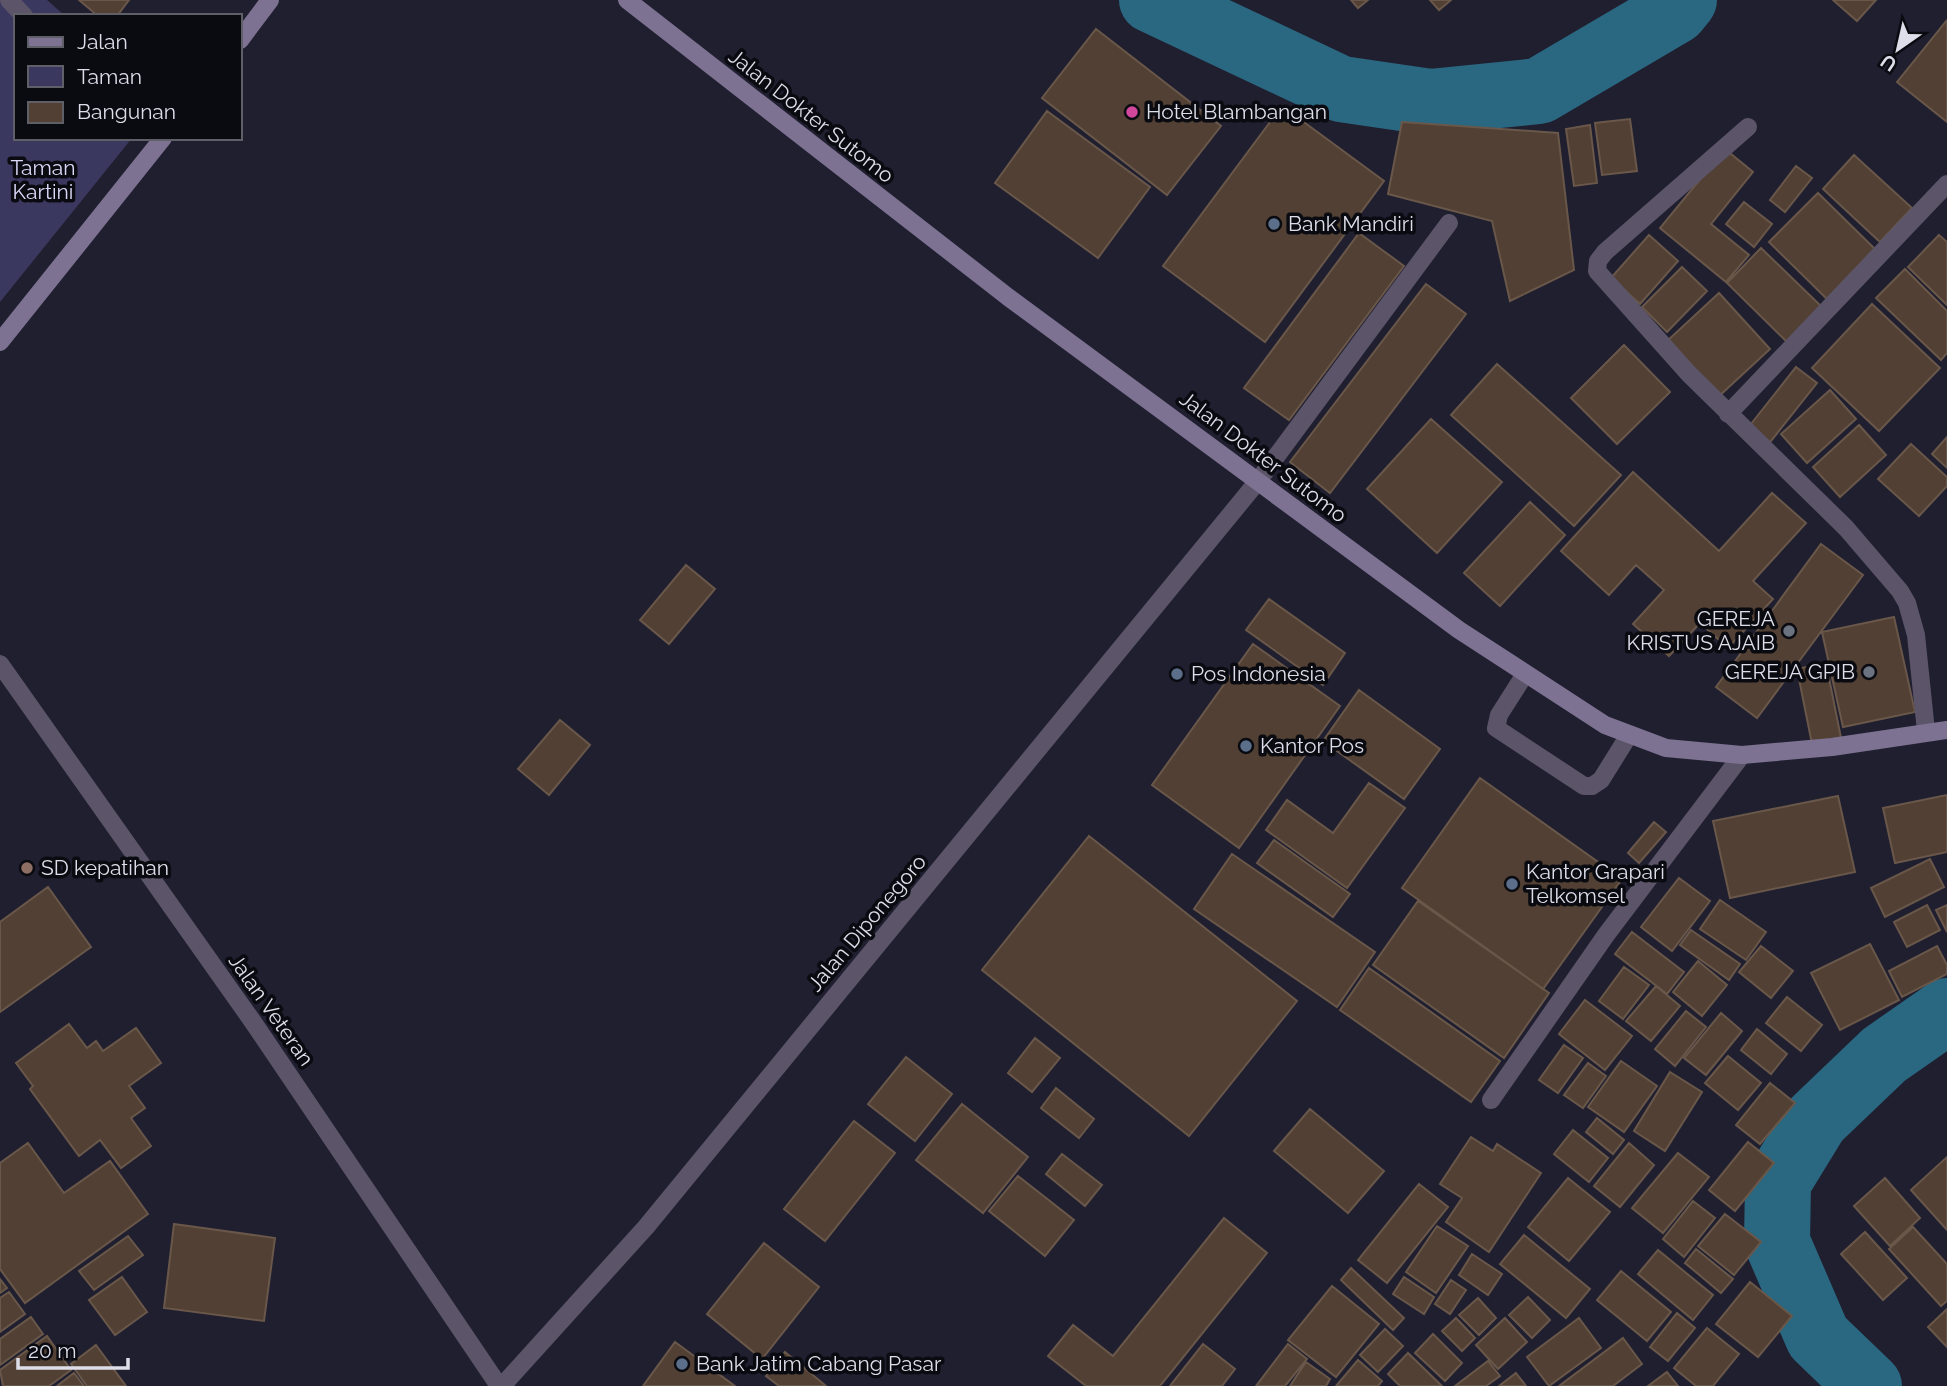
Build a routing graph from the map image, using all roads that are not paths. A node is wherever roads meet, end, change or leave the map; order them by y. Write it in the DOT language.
graph roads {
  1 [pos="9,0"];
  2 [pos="270,0"];
  3 [pos="627,0"];
  4 [pos="22,14"];
  5 [pos="242,37"];
  6 [pos="1748,127"];
  7 [pos="161,140"];
  8 [pos="1947,184"];
  9 [pos="1449,223"];
  10 [pos="2,334"];
  11 [pos="1728,414"];
  12 [pos="1258,481"];
  13 [pos="0,664"];
  14 [pos="1525,674"];
  15 [pos="1947,730"];
  16 [pos="1926,731"];
  17 [pos="1629,736"];
  18 [pos="1742,755"];
  19 [pos="1491,1100"];
  20 [pos="501,1386"];
  1 -- 4 [label="street"];
  2 -- 5 [label="main road"];
  3 -- 12 [label="main road, Jalan Dokter Sutomo"];
  6 -- 11 [label="street"];
  7 -- 10 [label="main road"];
  8 -- 11 [label="street"];
  9 -- 12 [label="street, Jalan Diponegoro"];
  11 -- 16 [label="street"];
  12 -- 14 [label="main road, Jalan Dokter Sutomo"];
  12 -- 20 [label="street, Jalan Diponegoro"];
  13 -- 20 [label="street, Jalan Veteran"];
  14 -- 17 [label="main road, Jalan Dokter Sutomo"];
  14 -- 17 [label="street"];
  15 -- 16 [label="main road, Jalan Dokter Sutomo"];
  16 -- 18 [label="main road, Jalan Dokter Sutomo"];
  17 -- 18 [label="main road, Jalan Dokter Sutomo"];
  18 -- 19 [label="street"];
}
